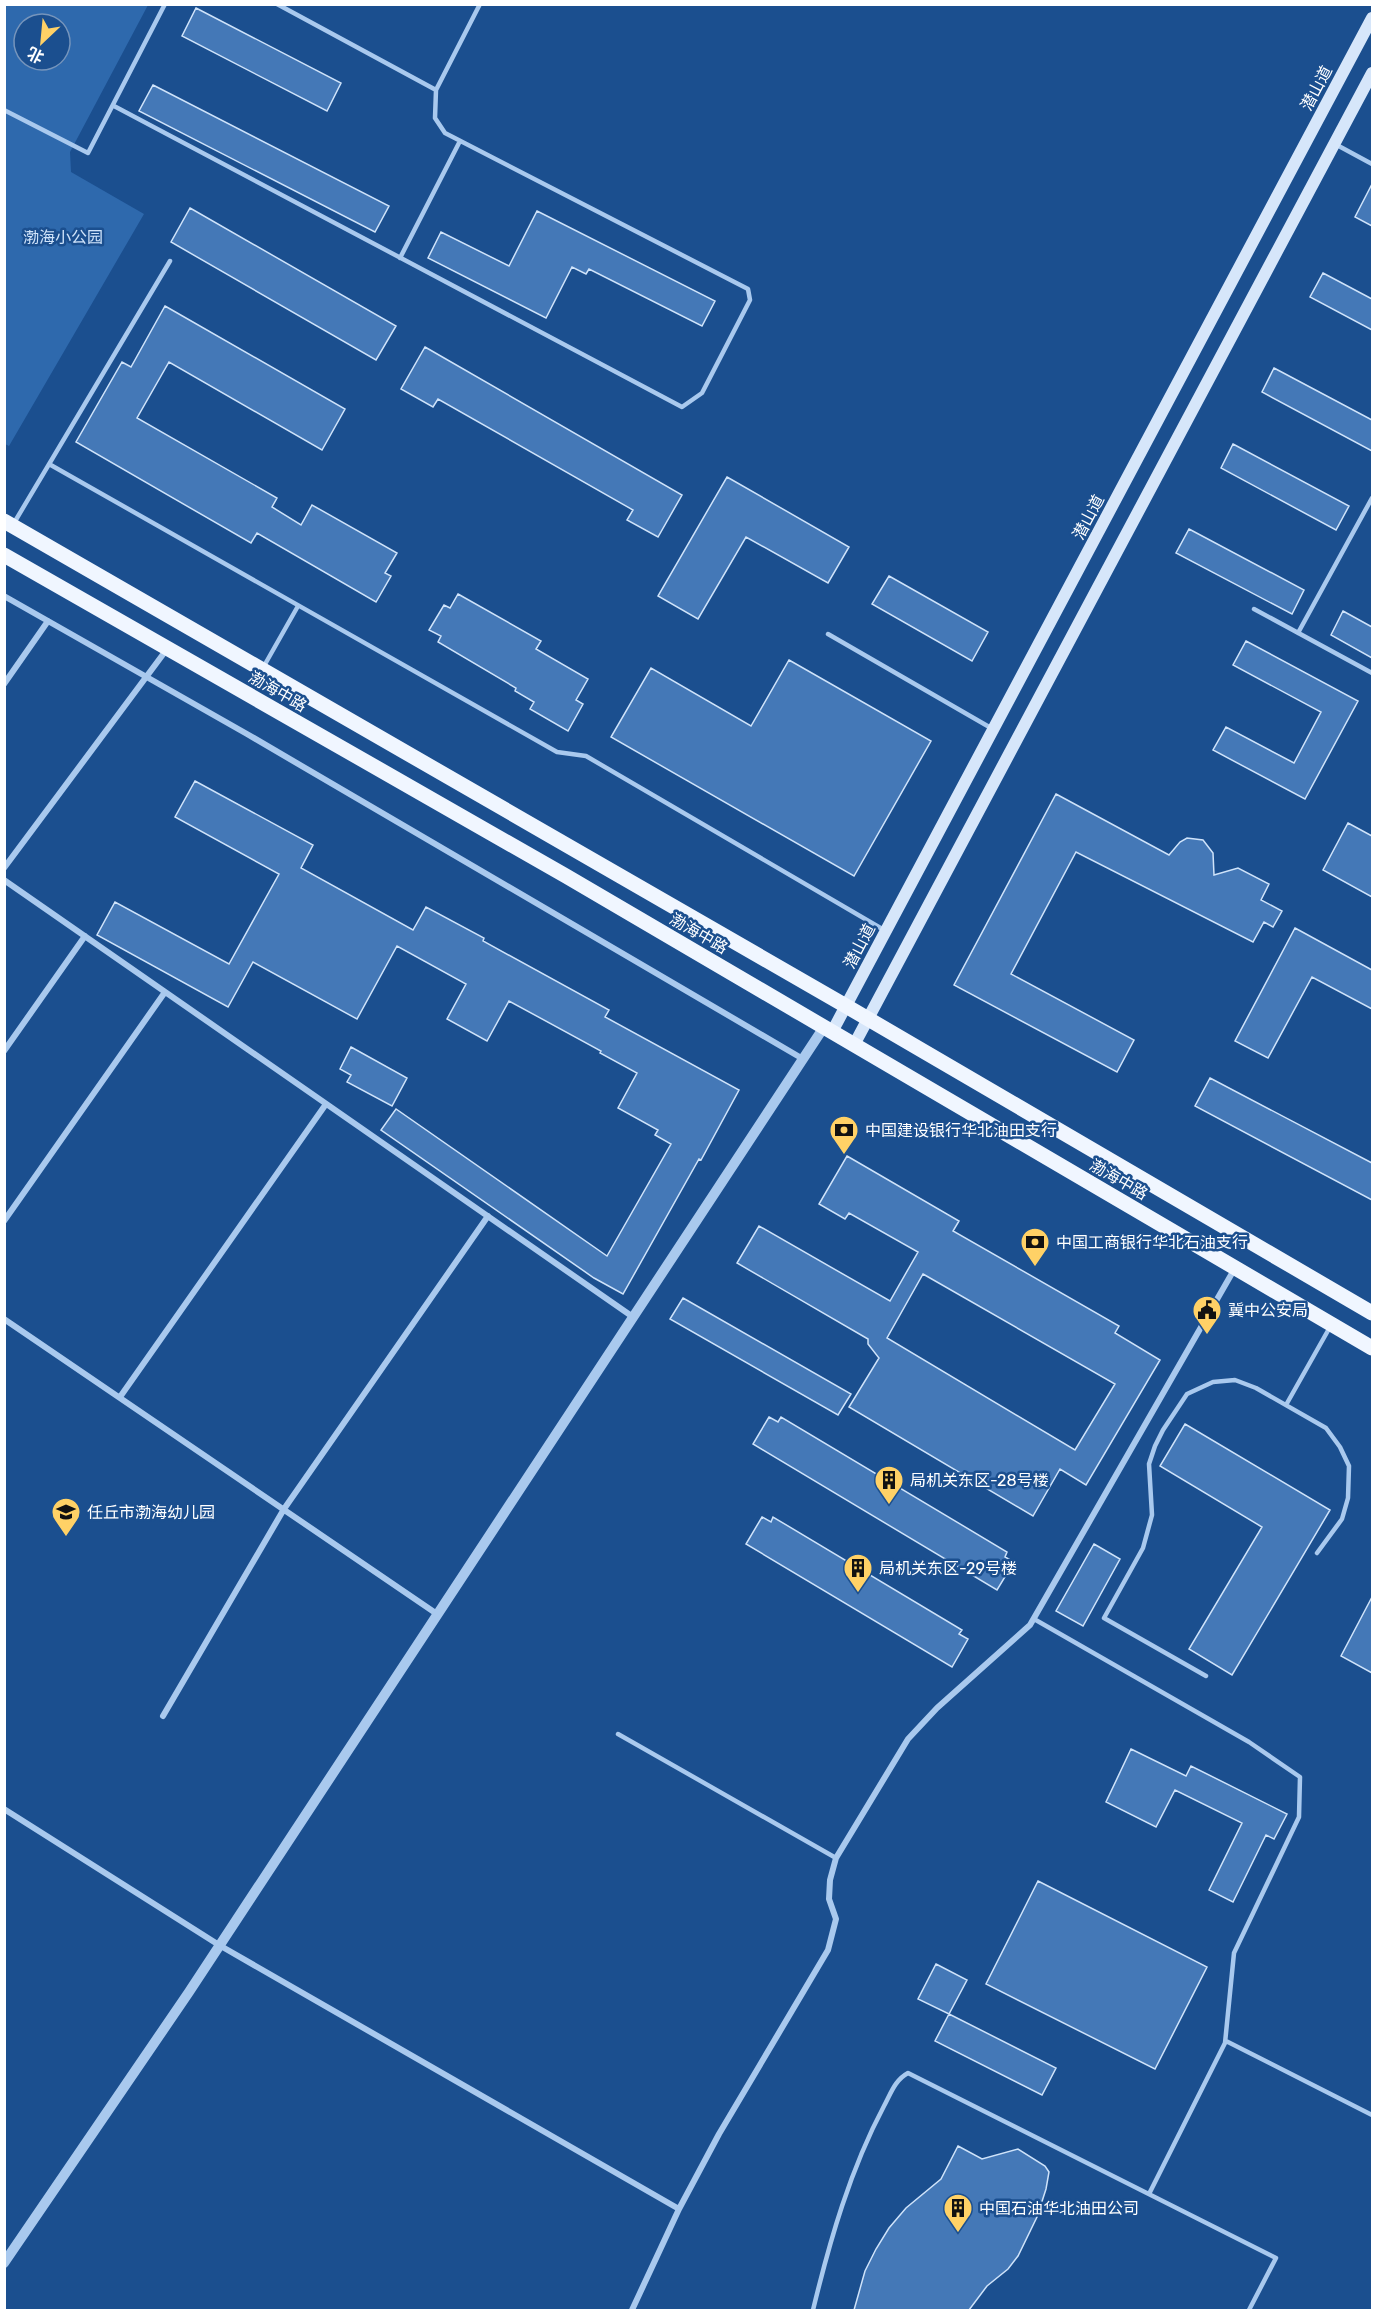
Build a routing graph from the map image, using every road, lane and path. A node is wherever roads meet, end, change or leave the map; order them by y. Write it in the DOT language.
graph roads {
  1 [pos="165,4"];
  2 [pos="277,4"];
  3 [pos="480,4"];
  4 [pos="1372,18"];
  5 [pos="1372,73"];
  6 [pos="436,90"];
  7 [pos="114,106"];
  8 [pos="4,110"];
  9 [pos="460,141"];
  10 [pos="1335,144"];
  11 [pos="1372,164"];
  12 [pos="400,258"];
  13 [pos="170,261"];
  14 [pos="49,465"];
  15 [pos="1372,498"];
  16 [pos="8,523"];
  17 [pos="4,555"];
  18 [pos="4,596"];
  19 [pos="298,606"];
  20 [pos="1254,609"];
  21 [pos="48,621"];
  22 [pos="1298,633"];
  23 [pos="828,634"];
  24 [pos="168,649"];
  25 [pos="262,668"];
  26 [pos="1372,673"];
  27 [pos="147,677"];
  28 [pos="4,684"];
  29 [pos="994,729"];
  30 [pos="4,868"];
  31 [pos="4,880"];
  32 [pos="886,931"];
  33 [pos="85,936"];
  34 [pos="165,992"];
  35 [pos="846,1006"];
  36 [pos="868,1019"];
  37 [pos="828,1030"];
  38 [pos="854,1045"];
  39 [pos="4,1051"];
  40 [pos="803,1059"];
  41 [pos="326,1104"];
  42 [pos="488,1216"];
  43 [pos="4,1221"];
  44 [pos="1235,1268"];
  45 [pos="1372,1313"];
  46 [pos="633,1317"];
  47 [pos="4,1319"];
  48 [pos="1332,1324"];
  49 [pos="1372,1348"];
  50 [pos="120,1397"];
  51 [pos="1286,1405"];
  52 [pos="284,1509"];
  53 [pos="1317,1553"];
  54 [pos="437,1614"];
  55 [pos="1034,1618"];
  56 [pos="1206,1676"];
  57 [pos="163,1716"];
  58 [pos="618,1734"];
  59 [pos="4,1809"];
  60 [pos="836,1858"];
  61 [pos="219,1945"];
  62 [pos="1225,2043"];
  63 [pos="1372,2115"];
  64 [pos="1149,2194"];
  65 [pos="680,2209"];
  66 [pos="4,2263"];
  67 [pos="632,2310"];
  68 [pos="813,2310"];
  69 [pos="1249,2310"];
  1 -- 7 [label="lane"];
  2 -- 6 [label="lane"];
  3 -- 6 [label="lane"];
  4 -- 29 [label="main road, 潜山道"];
  5 -- 10 [label="main road"];
  6 -- 9 [label="lane"];
  7 -- 8 [label="lane"];
  7 -- 12 [label="lane"];
  9 -- 12 [label="lane"];
  9 -- 12 [label="lane"];
  10 -- 11 [label="lane"];
  10 -- 36 [label="main road"];
  13 -- 14 [label="lane"];
  14 -- 16 [label="lane"];
  14 -- 19 [label="lane"];
  15 -- 22 [label="lane"];
  16 -- 25 [label="main road, 渤海中路"];
  17 -- 24 [label="main road, 渤海中路"];
  18 -- 21 [label="street"];
  19 -- 25 [label="lane"];
  19 -- 32 [label="lane"];
  20 -- 22 [label="lane"];
  21 -- 27 [label="street"];
  21 -- 28 [label="street"];
  22 -- 26 [label="lane"];
  23 -- 29 [label="lane"];
  24 -- 27 [label="street"];
  24 -- 37 [label="main road, 渤海中路"];
  25 -- 35 [label="main road, 渤海中路"];
  27 -- 30 [label="street"];
  27 -- 40 [label="street"];
  29 -- 32 [label="main road, 潜山道"];
  31 -- 33 [label="street"];
  32 -- 35 [label="main road, 潜山道"];
  33 -- 34 [label="street"];
  33 -- 39 [label="street"];
  34 -- 41 [label="street"];
  34 -- 43 [label="street"];
  35 -- 36 [label="main road, 渤海中路"];
  35 -- 37 [label="main road, 潜山道"];
  36 -- 38 [label="main road"];
  36 -- 45 [label="main road, 渤海中路"];
  37 -- 38 [label="main road, 渤海中路"];
  37 -- 40 [label="street"];
  38 -- 44 [label="main road, 渤海中路"];
  40 -- 46 [label="street"];
  41 -- 42 [label="street"];
  41 -- 50 [label="street"];
  42 -- 46 [label="street"];
  42 -- 52 [label="street"];
  44 -- 48 [label="main road, 渤海中路"];
  44 -- 55 [label="street"];
  46 -- 54 [label="street"];
  47 -- 50 [label="street"];
  48 -- 49 [label="main road, 渤海中路"];
  48 -- 51 [label="lane"];
  50 -- 52 [label="street"];
  51 -- 53 [label="lane"];
  51 -- 56 [label="lane"];
  52 -- 54 [label="street"];
  52 -- 57 [label="street"];
  54 -- 61 [label="street"];
  55 -- 60 [label="street"];
  55 -- 62 [label="lane"];
  58 -- 60 [label="lane"];
  59 -- 61 [label="street"];
  60 -- 65 [label="street"];
  61 -- 65 [label="street"];
  61 -- 66 [label="street"];
  62 -- 63 [label="lane"];
  62 -- 64 [label="lane"];
  64 -- 68 [label="lane"];
  64 -- 69 [label="lane"];
  65 -- 67 [label="street"];
}
